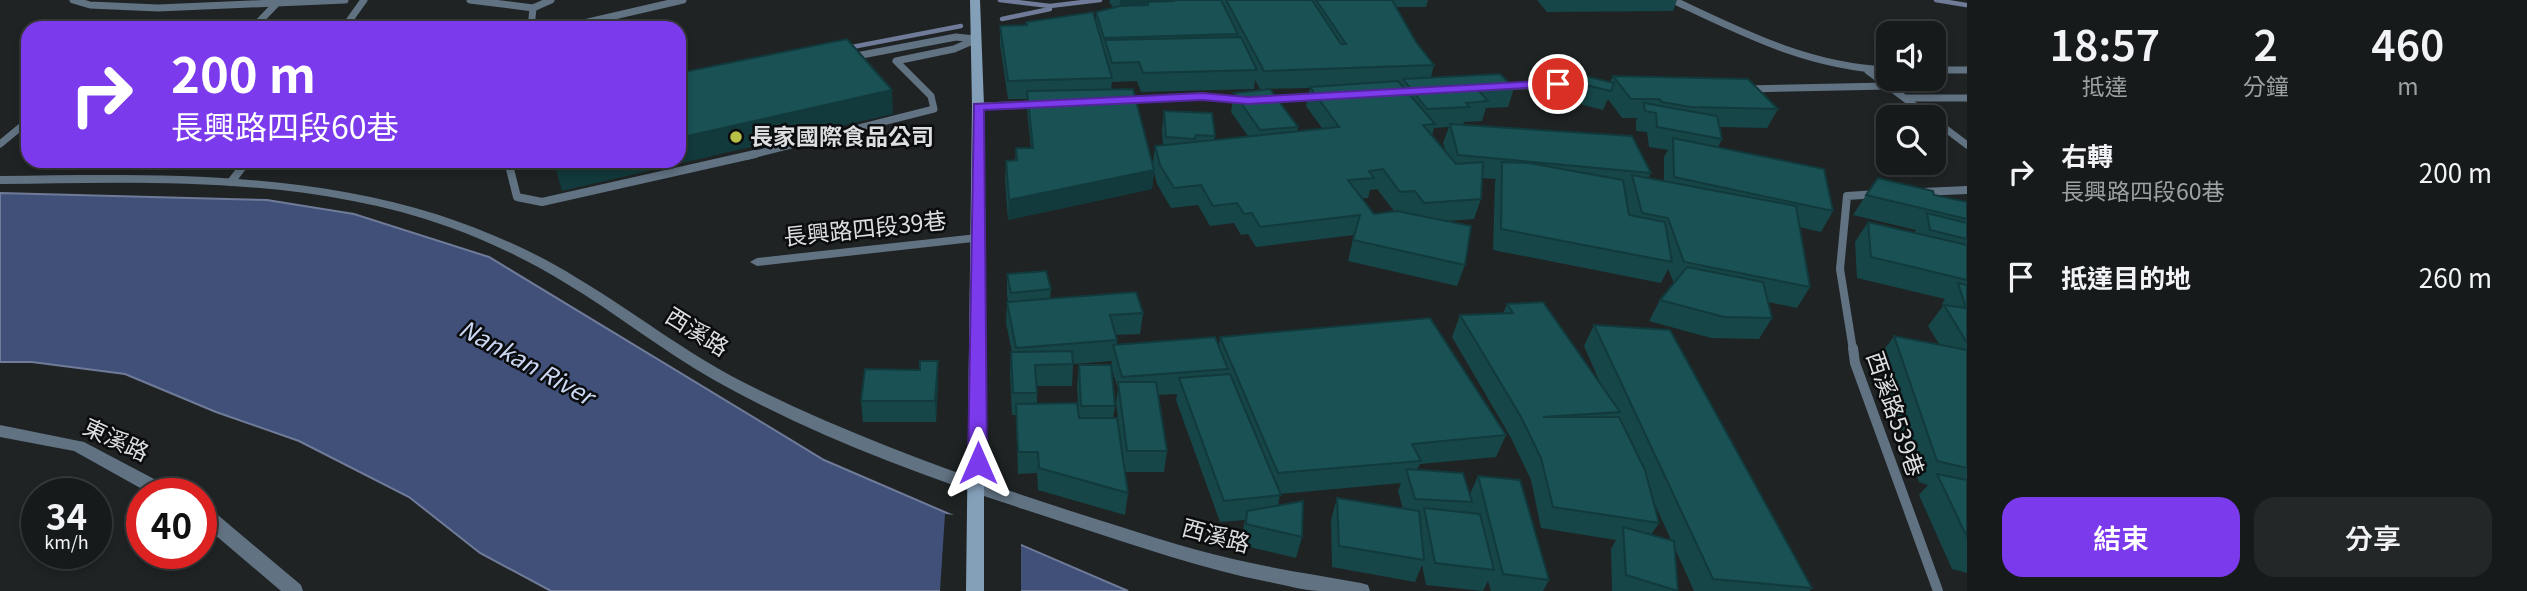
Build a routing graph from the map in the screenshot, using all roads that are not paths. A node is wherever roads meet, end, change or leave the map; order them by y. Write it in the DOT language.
graph roads {
  1 [pos="73,0"];
  2 [pos="345,0"];
  3 [pos="364,0"];
  4 [pos="470,0"];
  5 [pos="551,0"];
  6 [pos="683,0"];
  7 [pos="975,0"];
  8 [pos="1673,0"];
  9 [pos="277,3"];
  10 [pos="533,8"];
  11 [pos="260,21"];
  12 [pos="349,21"];
  13 [pos="532,21"];
  14 [pos="592,21"];
  15 [pos="977,39"];
  16 [pos="884,50"];
  17 [pos="843,58"];
  18 [pos="896,61"];
  19 [pos="1946,70"];
  20 [pos="1967,70"];
  21 [pos="1868,71"];
  22 [pos="1876,71"];
  23 [pos="1876,77"];
  24 [pos="1876,86"];
  25 [pos="1490,87"];
  26 [pos="1580,87"];
  27 [pos="1735,89"];
  28 [pos="1895,91"];
  29 [pos="1328,96"];
  30 [pos="1967,97"];
  31 [pos="1905,98"];
  32 [pos="1110,100"];
  33 [pos="1248,100"];
  34 [pos="1261,100"];
  35 [pos="1044,103"];
  36 [pos="1914,105"];
  37 [pos="978,106"];
  38 [pos="21,127"];
  39 [pos="1946,129"];
  40 [pos="0,144"];
  41 [pos="1967,145"];
  42 [pos="242,168"];
  43 [pos="510,168"];
  44 [pos="0,180"];
  45 [pos="231,182"];
  46 [pos="1967,190"];
  47 [pos="1914,192"];
  48 [pos="1887,194"];
  49 [pos="977,238"];
  50 [pos="757,262"];
  51 [pos="0,431"];
  52 [pos="137,478"];
  53 [pos="978,489"];
  54 [pos="217,524"];
  55 [pos="293,591"];
  56 [pos="975,591"];
  57 [pos="1361,591"];
  58 [pos="1938,591"];
  1 -- 9 [label="lane"];
  2 -- 9 [label="lane"];
  3 -- 12 [label="lane"];
  4 -- 10 [label="lane"];
  5 -- 10 [label="lane"];
  6 -- 14 [label="lane"];
  7 -- 15 [label="street"];
  8 -- 21 [label="lane"];
  9 -- 11 [label="lane"];
  10 -- 13 [label="lane"];
  15 -- 16 [label="lane"];
  15 -- 18 [label="lane"];
  15 -- 37 [label="street"];
  16 -- 17 [label="lane"];
  16 -- 18 [label="lane"];
  18 -- 43 [label="lane"];
  19 -- 20 [label="lane"];
  21 -- 22 [label="lane"];
  21 -- 23 [label="lane"];
  24 -- 27 [label="lane"];
  25 -- 26 [label="lane"];
  28 -- 31 [label="lane"];
  29 -- 34 [label="lane"];
  30 -- 31 [label="lane"];
  31 -- 36 [label="lane"];
  32 -- 33 [label="lane"];
  35 -- 37 [label="lane"];
  37 -- 49 [label="street"];
  38 -- 40 [label="lane"];
  39 -- 41 [label="lane"];
  42 -- 45 [label="lane"];
  44 -- 45 [label="street, 西溪路"];
  45 -- 53 [label="street, 西溪路"];
  46 -- 47 [label="lane"];
  48 -- 58 [label="lane, 西溪路539巷"];
  49 -- 50 [label="street, 長興路四段39巷"];
  49 -- 53 [label="street"];
  51 -- 52 [label="street, 東溪路"];
  53 -- 56 [label="street"];
  53 -- 57 [label="street, 西溪路"];
  54 -- 55 [label="street"];
}
